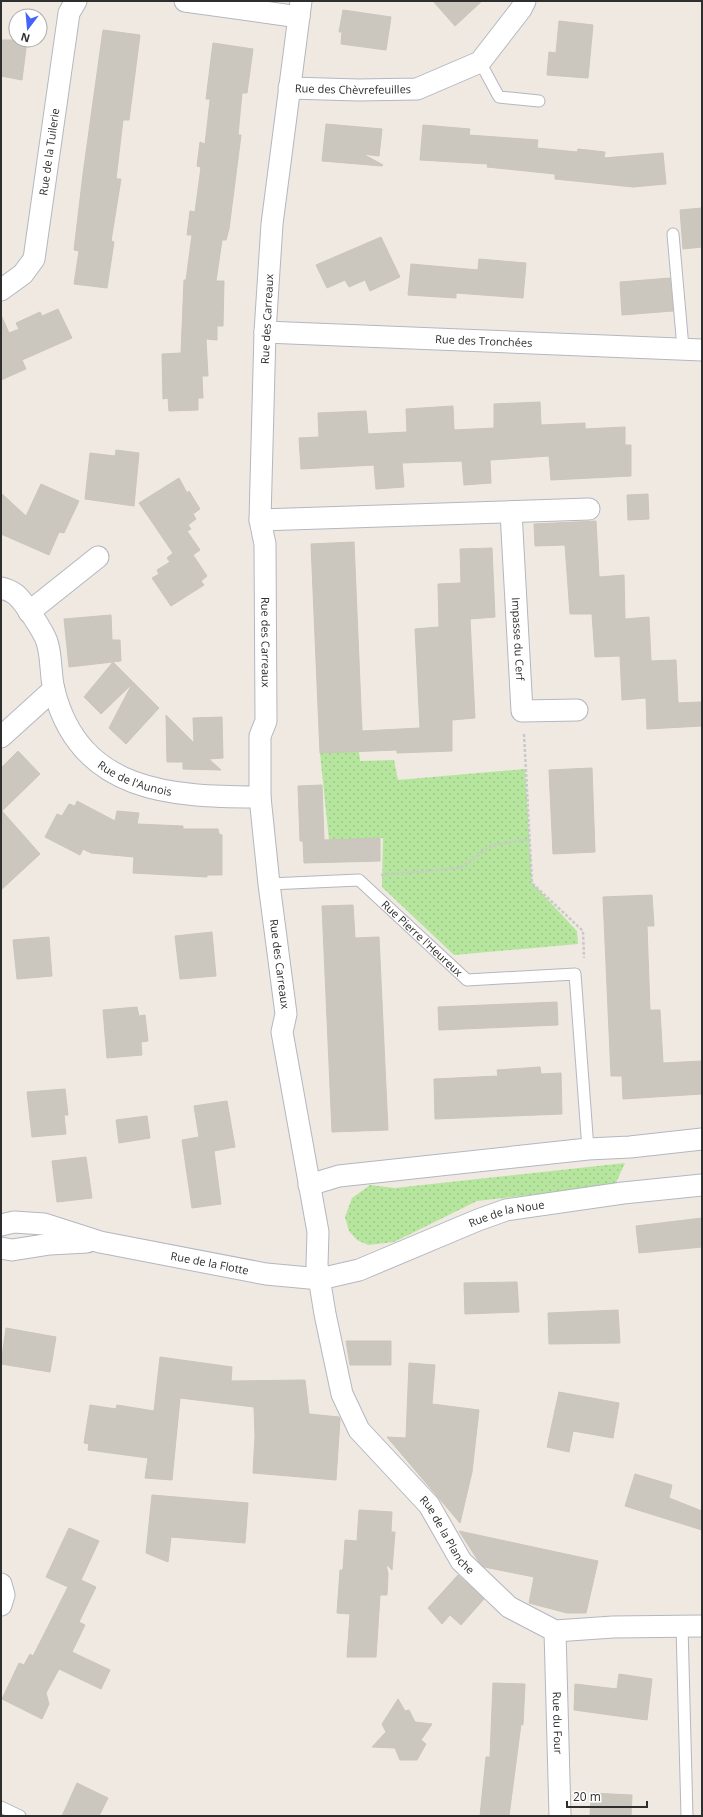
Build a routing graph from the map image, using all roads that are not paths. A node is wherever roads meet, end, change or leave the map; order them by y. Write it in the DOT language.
graph roads {
  1 [pos="76,1"];
  2 [pos="185,1"];
  3 [pos="525,1"];
  4 [pos="300,9"];
  5 [pos="480,62"];
  6 [pos="289,88"];
  7 [pos="539,101"];
  8 [pos="673,234"];
  9 [pos="1,290"];
  10 [pos="265,332"];
  11 [pos="692,349"];
  12 [pos="589,509"];
  13 [pos="511,512"];
  14 [pos="260,520"];
  15 [pos="98,558"];
  16 [pos="1,588"];
  17 [pos="29,612"];
  18 [pos="54,689"];
  19 [pos="577,710"];
  20 [pos="1,737"];
  21 [pos="260,797"];
  22 [pos="269,884"];
  23 [pos="702,1139"];
  24 [pos="588,1149"];
  25 [pos="309,1185"];
  26 [pos="702,1185"];
  27 [pos="1,1225"];
  28 [pos="100,1242"];
  29 [pos="1,1248"];
  30 [pos="320,1280"];
  31 [pos="1,1584"];
  32 [pos="1,1605"];
  33 [pos="692,1626"];
  34 [pos="555,1631"];
  35 [pos="1,1807"];
  36 [pos="20,1816"];
  37 [pos="560,1816"];
  38 [pos="687,1816"];
  1 -- 9 [label="street, Rue de la Tuilerie"];
  2 -- 4 [label="street"];
  3 -- 5 [label="street, Rue des Chèvrefeuilles"];
  4 -- 6 [label="street, Rue des Carreaux"];
  5 -- 6 [label="street, Rue des Chèvrefeuilles"];
  5 -- 7 [label="lane"];
  6 -- 10 [label="street, Rue des Carreaux"];
  8 -- 11 [label="lane"];
  10 -- 11 [label="street, Rue des Tronchées"];
  10 -- 14 [label="street, Rue des Carreaux"];
  12 -- 13 [label="street"];
  13 -- 14 [label="street"];
  13 -- 19 [label="street, Impasse du Cerf"];
  14 -- 21 [label="street, Rue des Carreaux"];
  15 -- 17 [label="street"];
  16 -- 17 [label="street, Rue de l'Aunois"];
  17 -- 18 [label="street, Rue de l'Aunois"];
  18 -- 20 [label="street"];
  18 -- 21 [label="street, Rue de l'Aunois"];
  21 -- 22 [label="street, Rue des Carreaux"];
  22 -- 24 [label="lane, Rue Pierre l'Heureux"];
  22 -- 25 [label="street, Rue des Carreaux"];
  23 -- 24 [label="street"];
  24 -- 25 [label="street"];
  25 -- 30 [label="street, Rue des Carreaux"];
  26 -- 30 [label="street, Rue de la Noue"];
  27 -- 28 [label="street, Rue de la Flotte"];
  28 -- 29 [label="street, Rue de la Flotte"];
  28 -- 30 [label="street, Rue de la Flotte"];
  30 -- 34 [label="street, Rue de la Planche"];
  31 -- 32 [label="street"];
  33 -- 34 [label="street"];
  33 -- 38 [label="lane"];
  34 -- 37 [label="street, Rue du Four"];
  35 -- 36 [label="lane"];
}
